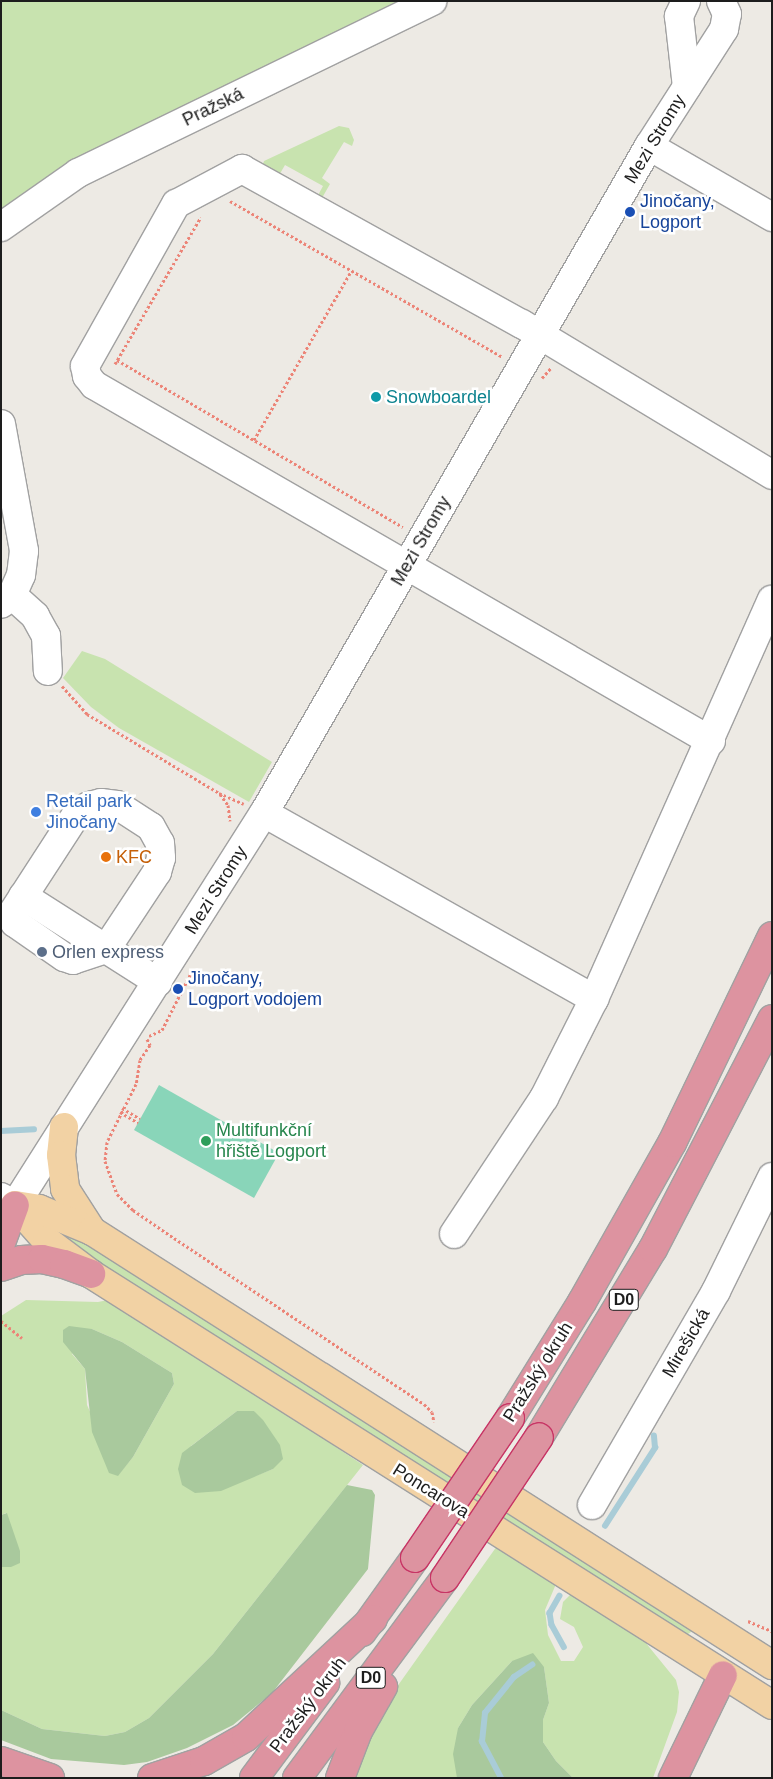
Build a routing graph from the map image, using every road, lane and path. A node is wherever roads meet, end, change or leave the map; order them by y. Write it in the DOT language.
graph roads {
  1 [pos="432,1"];
  2 [pos="686,1"];
  3 [pos="721,1"];
  4 [pos="687,87"];
  5 [pos="649,146"];
  6 [pos="227,199"];
  7 [pos="202,215"];
  8 [pos="772,217"];
  9 [pos="1,227"];
  10 [pos="351,270"];
  11 [pos="540,335"];
  12 [pos="504,358"];
  13 [pos="117,360"];
  14 [pos="100,388"];
  15 [pos="1,424"];
  16 [pos="254,440"];
  17 [pos="772,475"];
  18 [pos="406,528"];
  19 [pos="408,564"];
  20 [pos="7,599"];
  21 [pos="772,600"];
  22 [pos="48,671"];
  23 [pos="711,741"];
  24 [pos="264,813"];
  25 [pos="228,825"];
  26 [pos="772,936"];
  27 [pos="106,950"];
  28 [pos="154,988"];
  29 [pos="594,999"];
  30 [pos="772,1019"];
  31 [pos="140,1045"];
  32 [pos="121,1110"];
  33 [pos="139,1121"];
  34 [pos="64,1127"];
  35 [pos="672,1143"];
  36 [pos="702,1158"];
  37 [pos="772,1177"];
  38 [pos="6,1207"];
  39 [pos="92,1230"];
  40 [pos="454,1234"];
  41 [pos="1,1243"];
  42 [pos="1,1267"];
  43 [pos="91,1274"];
  44 [pos="1,1321"];
  45 [pos="22,1338"];
  46 [pos="431,1427"];
  47 [pos="592,1505"];
  48 [pos="444,1578"];
  49 [pos="373,1619"];
  50 [pos="738,1643"];
  51 [pos="772,1664"];
  52 [pos="723,1675"];
  53 [pos="772,1705"];
  54 [pos="1,1761"];
  55 [pos="50,1778"];
  56 [pos="152,1778"];
  57 [pos="254,1778"];
  58 [pos="297,1778"];
  59 [pos="340,1778"];
  60 [pos="673,1778"];
  1 -- 9 [label="street, Pražská"];
  2 -- 4 [label="street, Mezi Stromy"];
  3 -- 4 [label="street, Mezi Stromy"];
  4 -- 5 [label="street, Mezi Stromy"];
  5 -- 8 [label="street"];
  5 -- 11 [label="street, Mezi Stromy"];
  6 -- 10 [label="path"];
  7 -- 13 [label="path"];
  10 -- 12 [label="path"];
  10 -- 16 [label="path"];
  11 -- 14 [label="street"];
  11 -- 17 [label="street"];
  11 -- 19 [label="street, Mezi Stromy"];
  13 -- 14 [label="path"];
  13 -- 16 [label="path"];
  14 -- 19 [label="street"];
  15 -- 20 [label="street"];
  16 -- 18 [label="path"];
  19 -- 23 [label="street"];
  19 -- 24 [label="street, Mezi Stromy"];
  20 -- 22 [label="street"];
  21 -- 23 [label="street"];
  22 -- 25 [label="path"];
  23 -- 29 [label="street"];
  24 -- 28 [label="street, Mezi Stromy"];
  24 -- 29 [label="street"];
  26 -- 35 [label="highway, Pražský okruh / D0"];
  27 -- 27 [label="street"];
  27 -- 28 [label="street"];
  28 -- 34 [label="street, Mezi Stromy"];
  29 -- 40 [label="street"];
  30 -- 36 [label="highway, Pražský okruh / D0"];
  31 -- 32 [label="path"];
  32 -- 33 [label="path"];
  32 -- 46 [label="path"];
  34 -- 38 [label="street, Mezi Stromy"];
  34 -- 39 [label="main road"];
  35 -- 36 [label="street"];
  35 -- 49 [label="highway, Pražský okruh / D0, bridge"];
  36 -- 48 [label="highway, Pražský okruh / D0, bridge"];
  37 -- 47 [label="street, Mirešická"];
  38 -- 39 [label="main road"];
  38 -- 41 [label="highway"];
  38 -- 43 [label="main road, Poncarova"];
  39 -- 50 [label="main road"];
  42 -- 43 [label="highway"];
  43 -- 52 [label="main road, Poncarova"];
  44 -- 45 [label="path"];
  48 -- 58 [label="highway, Pražský okruh / D0"];
  48 -- 59 [label="highway"];
  49 -- 56 [label="highway"];
  49 -- 57 [label="highway, Pražský okruh / D0"];
  50 -- 51 [label="main road"];
  50 -- 52 [label="main road"];
  52 -- 53 [label="main road, Poncarova"];
  52 -- 60 [label="highway"];
  54 -- 55 [label="highway"];
}
